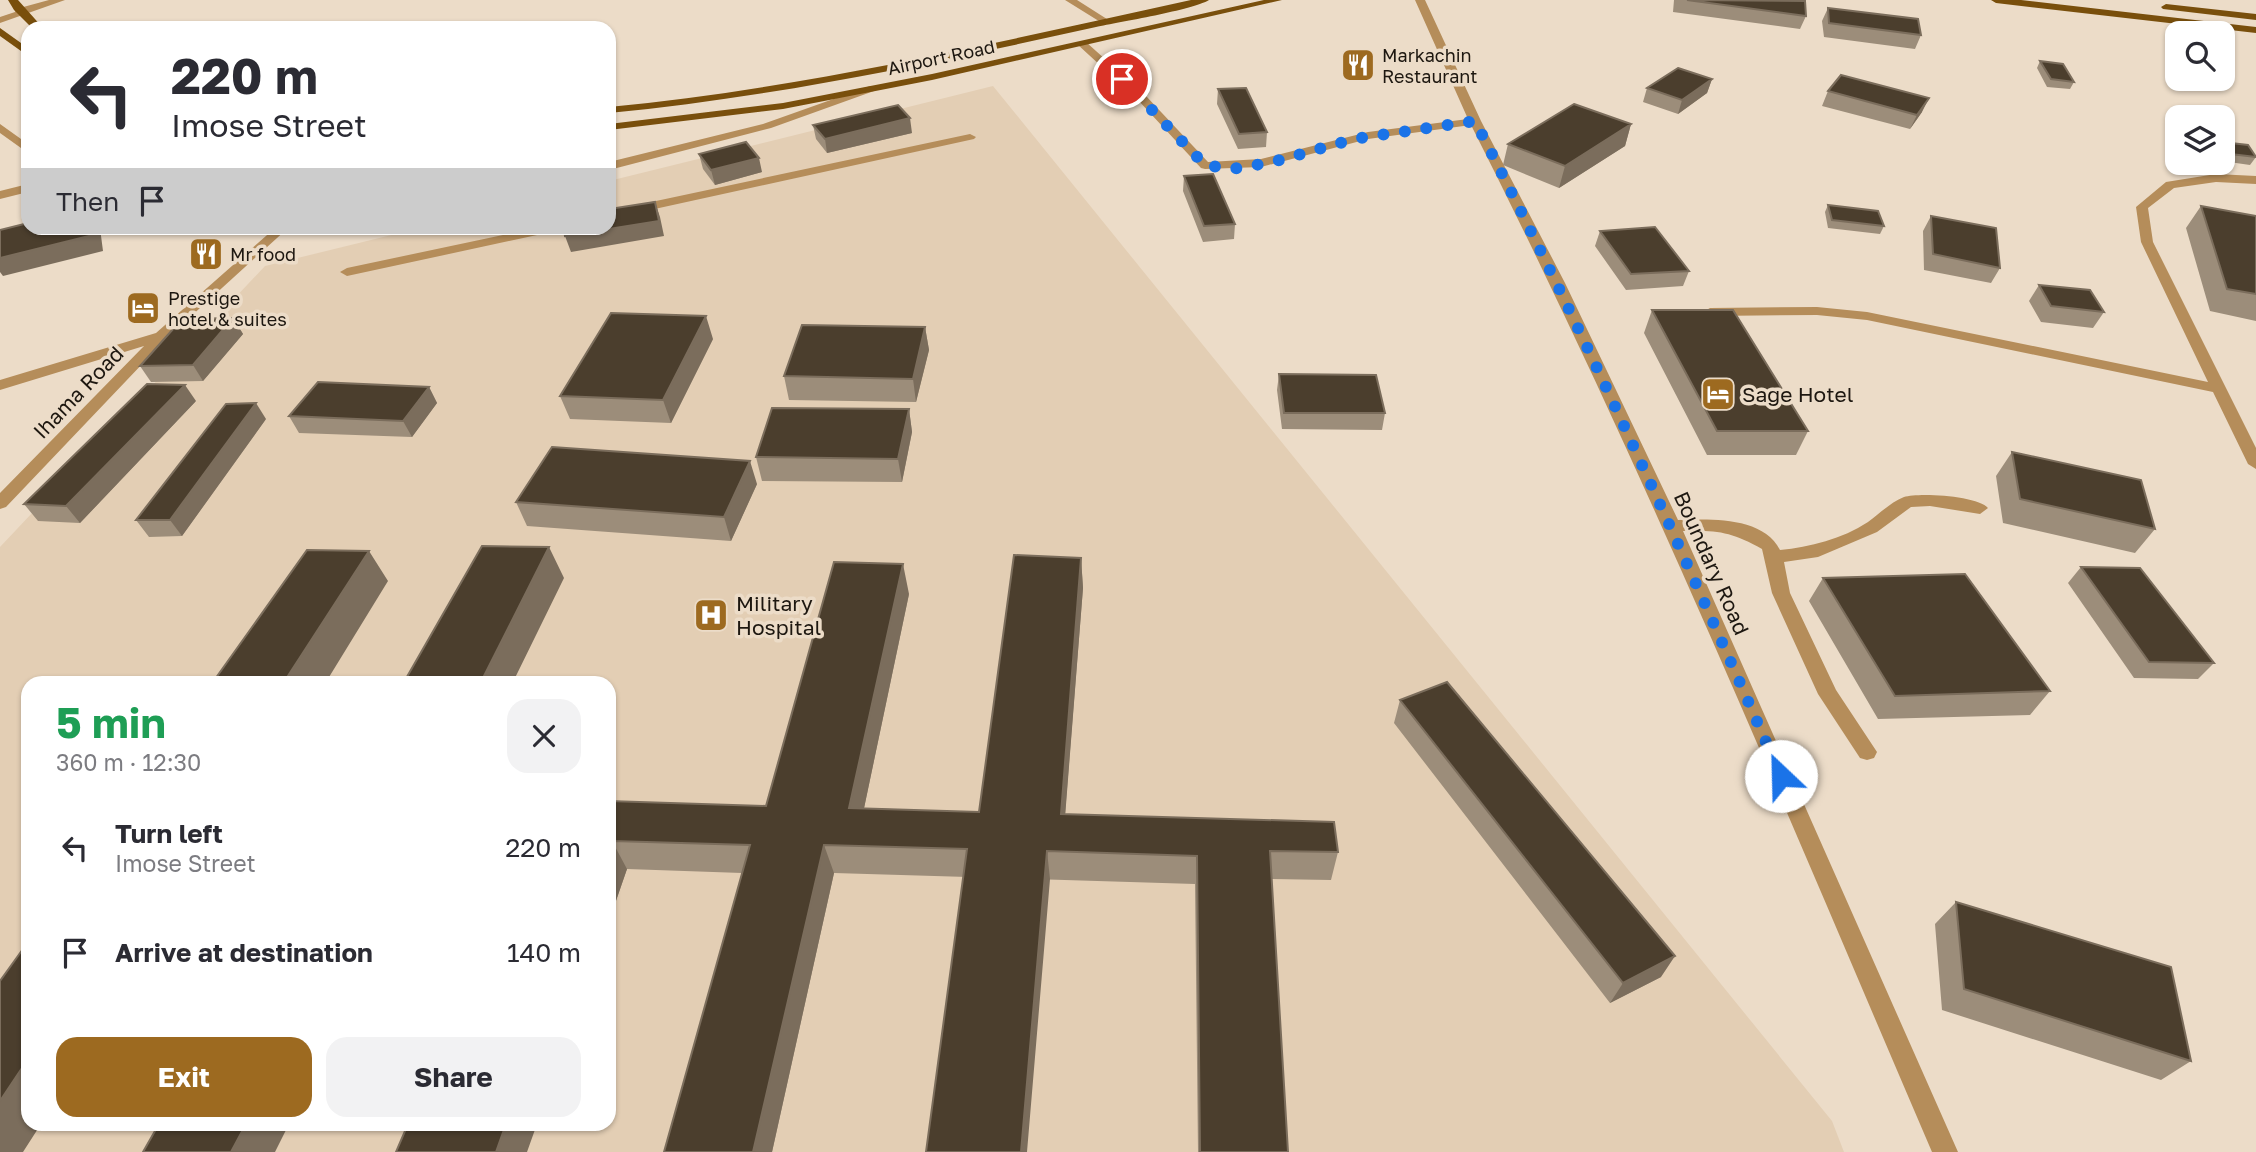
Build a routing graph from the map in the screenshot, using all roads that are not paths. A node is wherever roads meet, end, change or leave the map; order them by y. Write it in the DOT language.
graph roads {
  1 [pos="13,0"];
  2 [pos="60,0"];
  3 [pos="1070,0"];
  4 [pos="1204,0"];
  5 [pos="1277,0"];
  6 [pos="1420,0"];
  7 [pos="1996,0"];
  8 [pos="2094,0"];
  9 [pos="2145,5"];
  10 [pos="2157,6"];
  11 [pos="20,12"];
  12 [pos="2256,17"];
  13 [pos="0,20"];
  14 [pos="30,21"];
  15 [pos="1105,21"];
  16 [pos="2256,30"];
  17 [pos="0,31"];
  18 [pos="1082,44"];
  19 [pos="21,48"];
  20 [pos="864,76"];
  21 [pos="870,89"];
  22 [pos="616,109"];
  23 [pos="1475,121"];
  24 [pos="616,126"];
  25 [pos="0,127"];
  26 [pos="970,137"];
  27 [pos="21,144"];
  28 [pos="616,164"];
  29 [pos="2256,180"];
  30 [pos="21,190"];
  31 [pos="0,195"];
  32 [pos="616,213"];
  33 [pos="274,235"];
  34 [pos="519,235"];
  35 [pos="347,272"];
  36 [pos="1693,312"];
  37 [pos="160,336"];
  38 [pos="0,386"];
  39 [pos="2220,389"];
  40 [pos="2256,464"];
  41 [pos="0,503"];
  42 [pos="1980,508"];
  43 [pos="1672,526"];
  44 [pos="1775,557"];
  45 [pos="1867,752"];
  46 [pos="1945,1152"];
  1 -- 11 [label="main road"];
  2 -- 11 [label="street"];
  3 -- 15 [label="street"];
  4 -- 15 [label="main road, Airport Road"];
  5 -- 18 [label="main road, Airport Road"];
  6 -- 23 [label="street, Boundary Road"];
  7 -- 16 [label="main road"];
  8 -- 9 [label="main road"];
  10 -- 12 [label="main road"];
  11 -- 13 [label="street"];
  11 -- 14 [label="main road"];
  15 -- 20 [label="main road, Airport Road"];
  17 -- 19 [label="main road"];
  18 -- 21 [label="main road, Airport Road"];
  18 -- 23 [label="street"];
  20 -- 21 [label="main road"];
  20 -- 22 [label="main road, Airport Road"];
  21 -- 24 [label="main road, Airport Road"];
  21 -- 28 [label="street"];
  23 -- 43 [label="street, Boundary Road"];
  25 -- 27 [label="street"];
  26 -- 32 [label="street"];
  29 -- 39 [label="street"];
  30 -- 31 [label="street"];
  33 -- 37 [label="street, Ihama Road"];
  34 -- 35 [label="street"];
  36 -- 39 [label="street"];
  37 -- 38 [label="street"];
  37 -- 41 [label="street, Ihama Road"];
  39 -- 40 [label="street"];
  42 -- 44 [label="street"];
  43 -- 44 [label="street"];
  43 -- 46 [label="street, Boundary Road"];
  44 -- 45 [label="street"];
}
